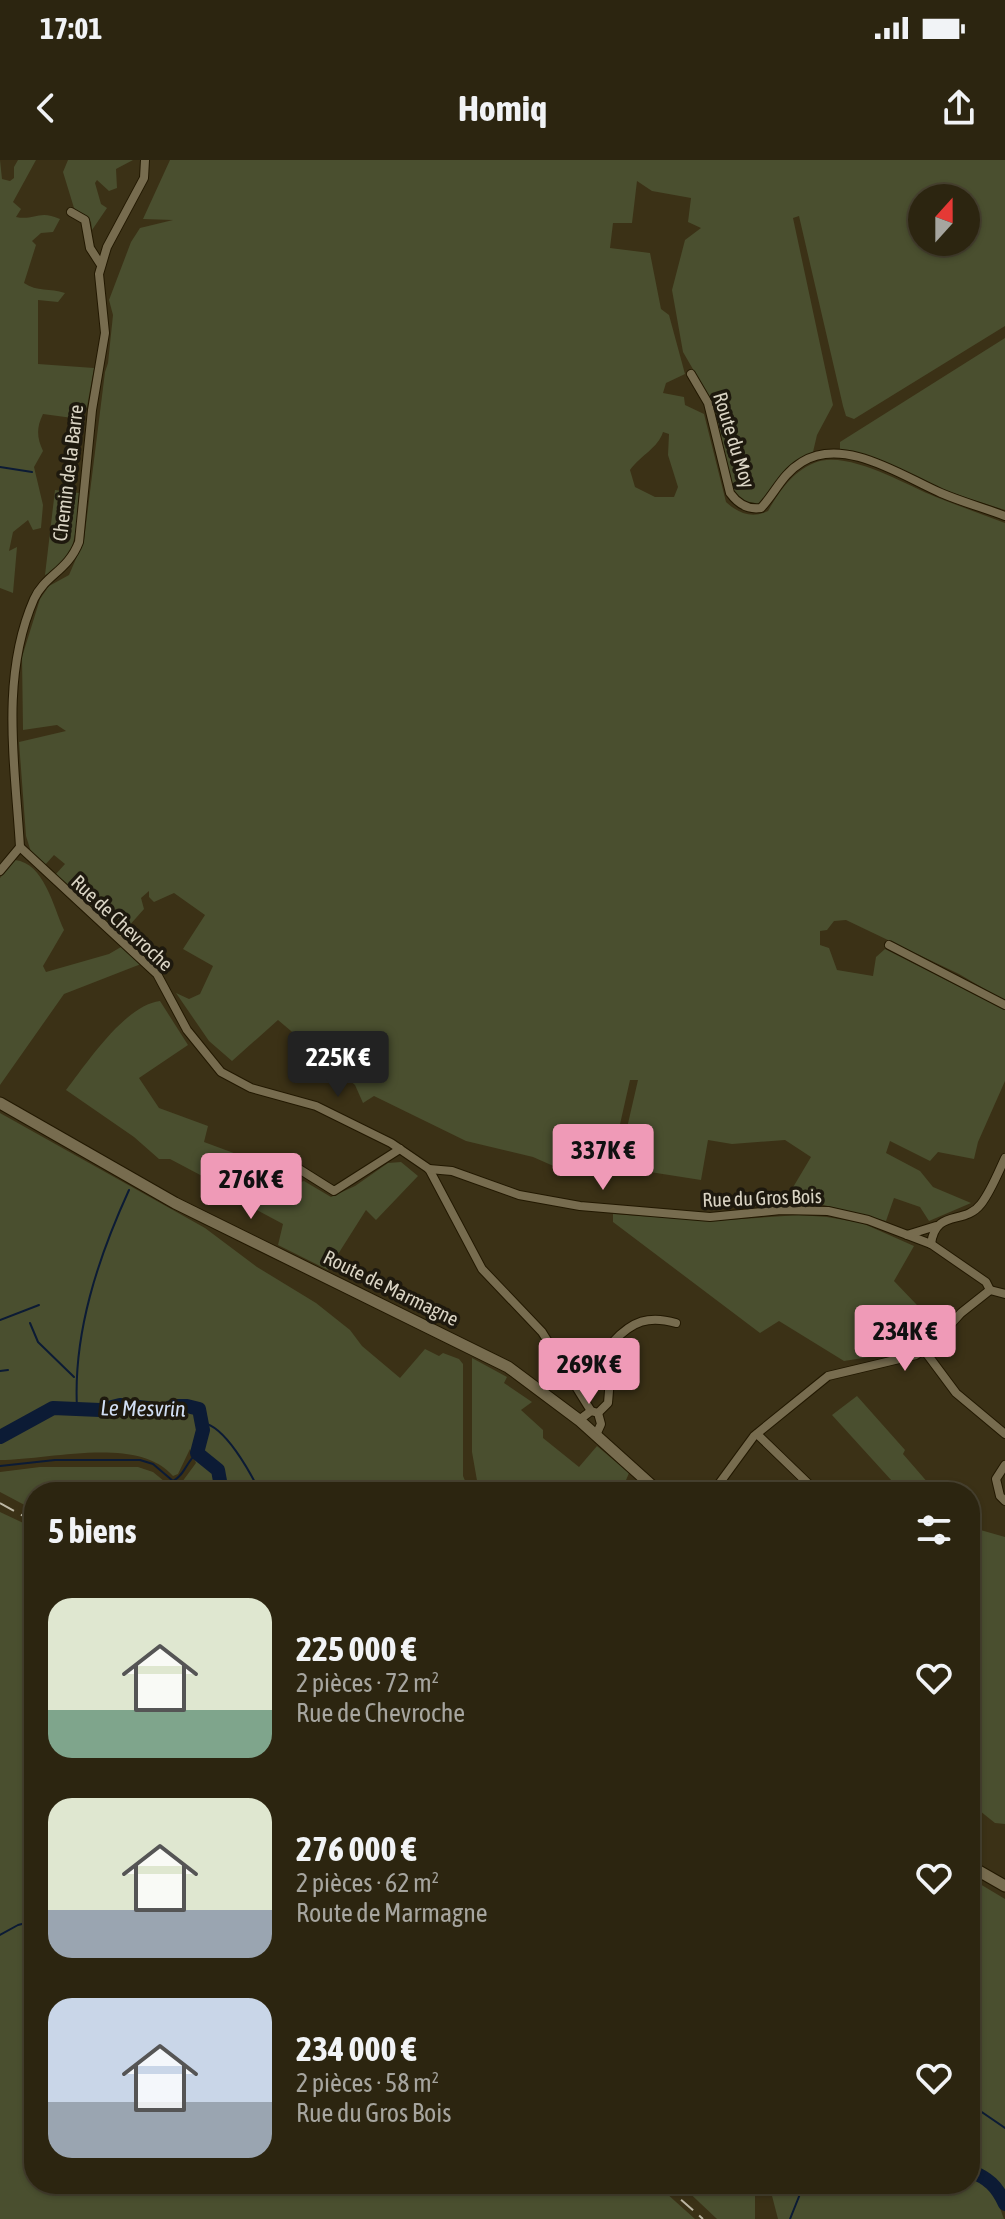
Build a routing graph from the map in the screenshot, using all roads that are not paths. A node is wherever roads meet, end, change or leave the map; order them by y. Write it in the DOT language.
graph roads {
  1 [pos="145,160"];
  2 [pos="71,212"];
  3 [pos="101,265"];
  4 [pos="691,374"];
  5 [pos="1005,516"];
  6 [pos="20,847"];
  7 [pos="0,871"];
  8 [pos="889,945"];
  9 [pos="1005,1005"];
  10 [pos="0,1103"];
  11 [pos="400,1149"];
  12 [pos="1005,1158"];
  13 [pos="299,1169"];
  14 [pos="429,1169"];
  15 [pos="1003,1169"];
  16 [pos="937,1226"];
  17 [pos="906,1235"];
  18 [pos="931,1244"];
  19 [pos="990,1290"];
  20 [pos="1005,1294"];
  21 [pos="676,1323"];
  22 [pos="924,1350"];
  23 [pos="594,1412"];
  24 [pos="579,1420"];
  25 [pos="757,1434"];
  26 [pos="1005,1434"];
  27 [pos="596,1435"];
  28 [pos="1005,1465"];
  29 [pos="648,1482"];
  30 [pos="719,1482"];
  31 [pos="807,1482"];
  32 [pos="1005,1501"];
  33 [pos="980,1872"];
  34 [pos="1005,1886"];
  1 -- 3 [label="street, Chemin de la Barre"];
  2 -- 3 [label="street"];
  3 -- 6 [label="street, Chemin de la Barre"];
  4 -- 5 [label="street, Route du Moy"];
  6 -- 7 [label="street"];
  6 -- 11 [label="street, Rue de Chevroche"];
  8 -- 9 [label="street"];
  10 -- 24 [label="main road, Route de Marmagne"];
  11 -- 13 [label="street"];
  11 -- 14 [label="street, Rue de Chevroche"];
  12 -- 15 [label="street"];
  14 -- 17 [label="street, Rue du Gros Bois"];
  14 -- 23 [label="street, Rue de Chevroche"];
  15 -- 16 [label="street"];
  16 -- 17 [label="street"];
  16 -- 18 [label="street"];
  17 -- 18 [label="street, Rue du Gros Bois"];
  18 -- 19 [label="street, Rue du Gros Bois"];
  19 -- 20 [label="street"];
  19 -- 22 [label="street"];
  21 -- 23 [label="street"];
  22 -- 25 [label="street"];
  22 -- 26 [label="street"];
  23 -- 24 [label="street"];
  23 -- 27 [label="street"];
  24 -- 27 [label="main road, Route de Marmagne"];
  25 -- 30 [label="street"];
  25 -- 31 [label="street"];
  27 -- 29 [label="main road, Route de Marmagne"];
  28 -- 32 [label="street"];
  33 -- 34 [label="main road"];
}
